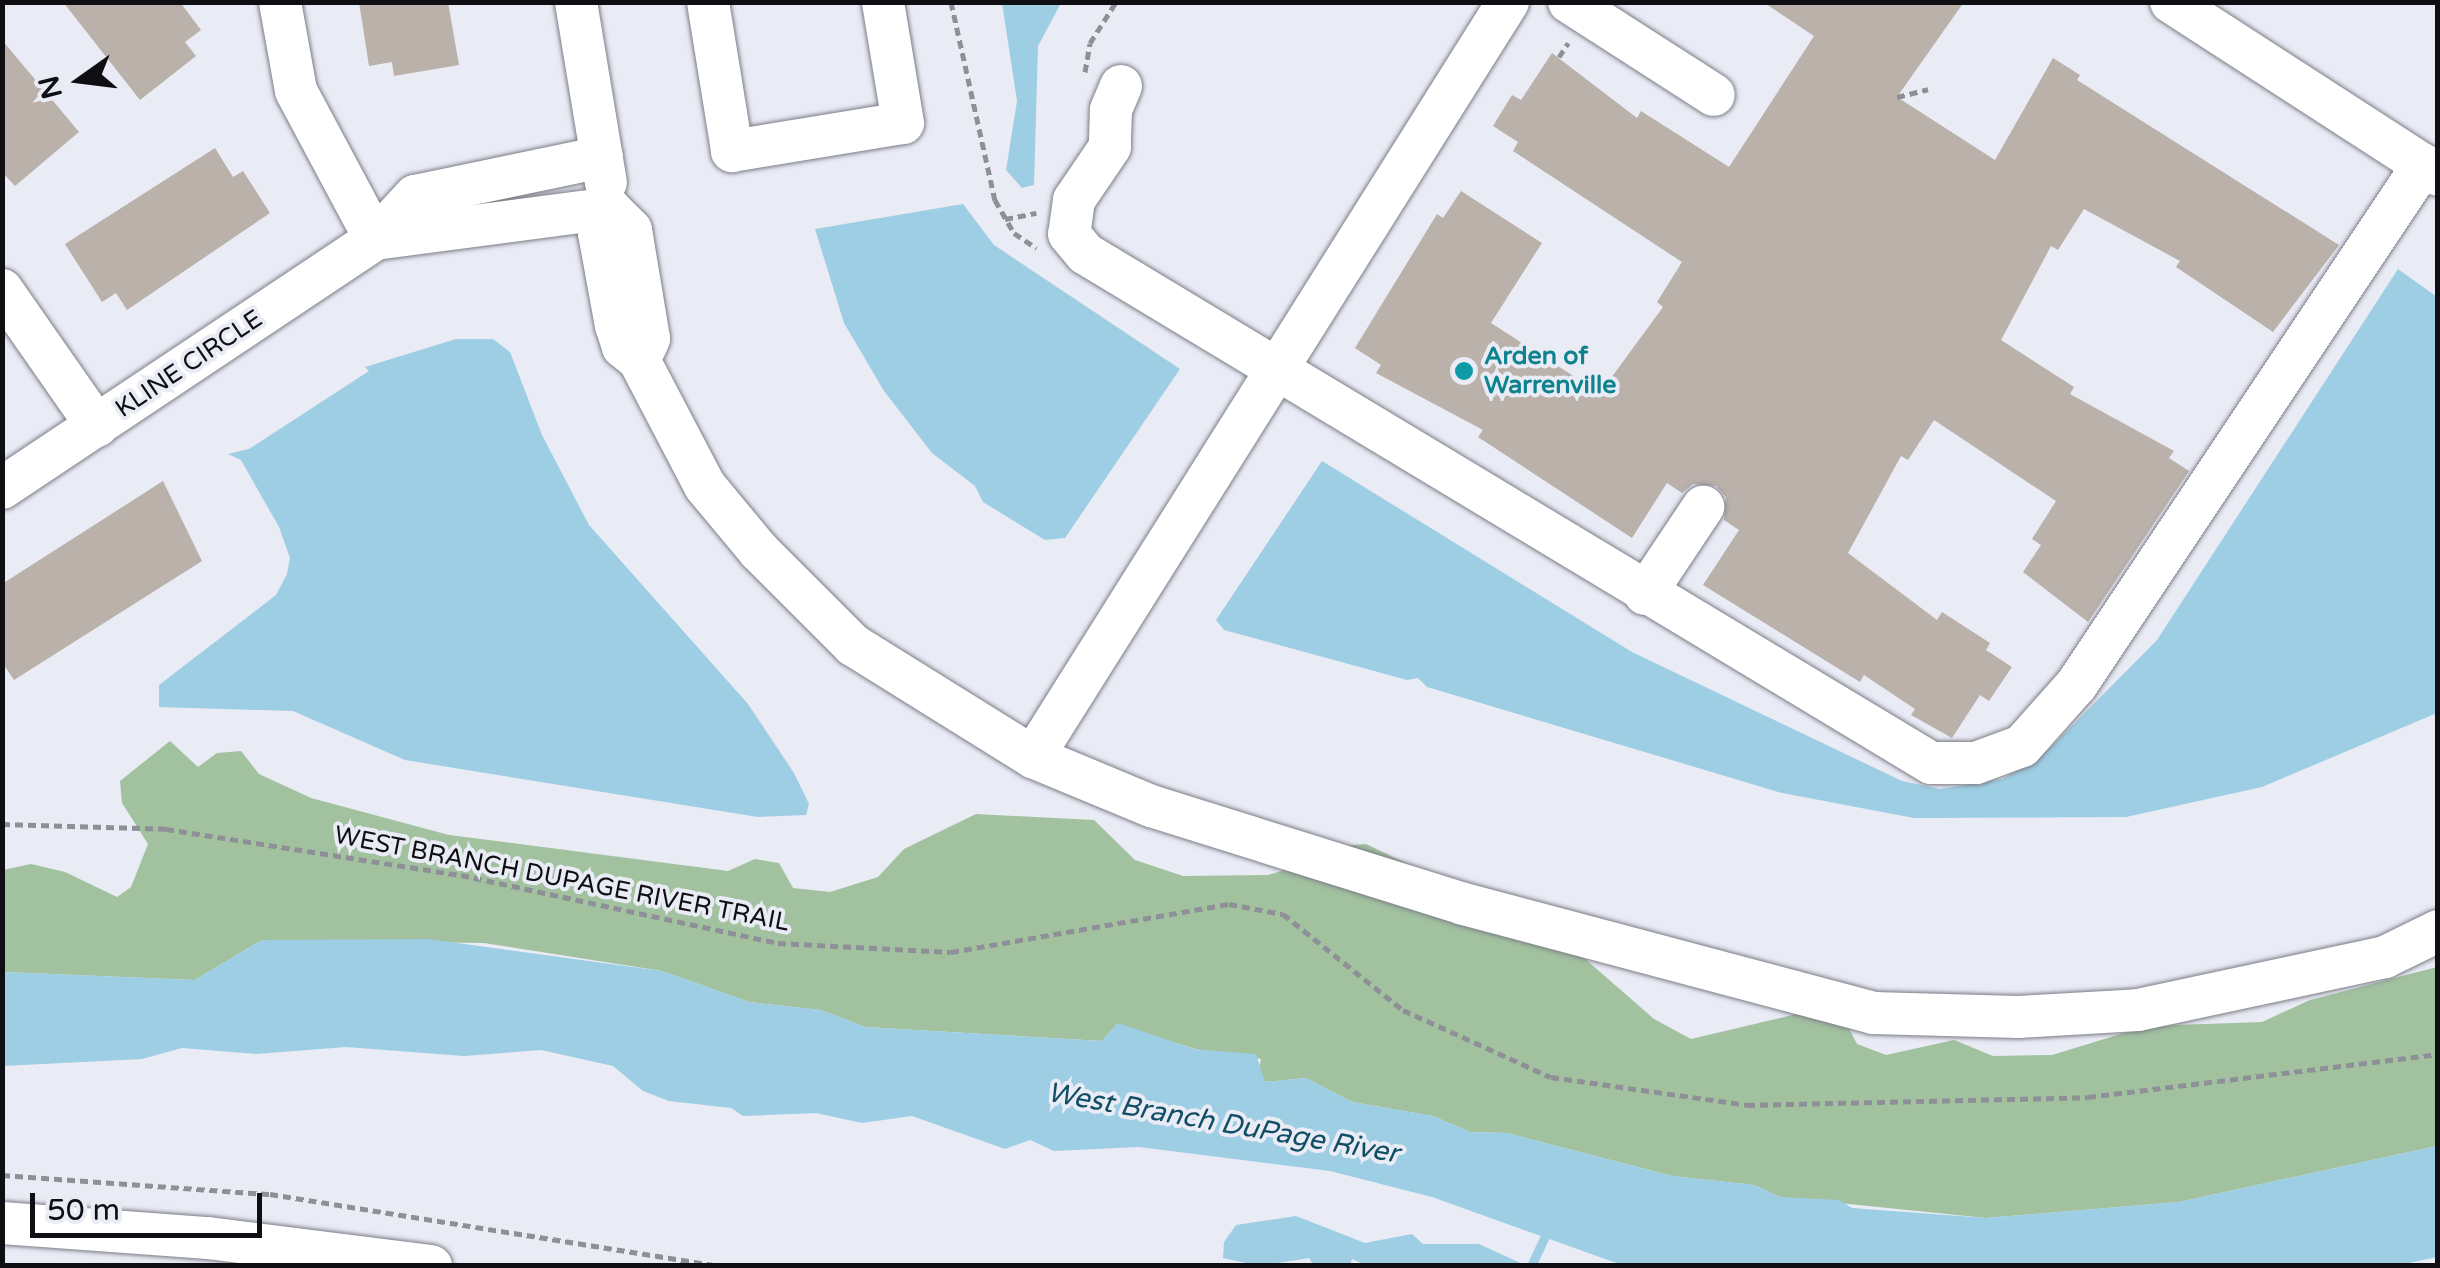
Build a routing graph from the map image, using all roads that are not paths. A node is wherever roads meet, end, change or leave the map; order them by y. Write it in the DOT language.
graph roads {
  1 [pos="280,2"];
  2 [pos="576,2"];
  3 [pos="708,2"];
  4 [pos="883,2"];
  5 [pos="1508,2"];
  6 [pos="1570,2"];
  7 [pos="2172,2"];
  8 [pos="1121,86"];
  9 [pos="1714,95"];
  10 [pos="602,157"];
  11 [pos="2430,170"];
  12 [pos="610,208"];
  13 [pos="375,239"];
  14 [pos="2,290"];
  15 [pos="1274,368"];
  16 [pos="97,426"];
  17 [pos="2,488"];
  18 [pos="1703,507"];
  19 [pos="1645,594"];
  20 [pos="1032,757"];
  21 [pos="2438,931"];
  22 [pos="2,1224"];
  23 [pos="211,1252"];
  24 [pos="431,1266"];
  1 -- 13 [label="street"];
  2 -- 10 [label="street"];
  3 -- 4 [label="street"];
  5 -- 15 [label="street"];
  6 -- 9 [label="street"];
  7 -- 11 [label="street"];
  8 -- 15 [label="street"];
  10 -- 12 [label="street"];
  10 -- 13 [label="street, KLINE CIRCLE"];
  11 -- 19 [label="street"];
  12 -- 13 [label="street, KLINE CIRCLE"];
  12 -- 20 [label="street"];
  13 -- 16 [label="street, KLINE CIRCLE"];
  14 -- 16 [label="street"];
  15 -- 19 [label="street"];
  15 -- 20 [label="street"];
  16 -- 17 [label="street, KLINE CIRCLE"];
  18 -- 19 [label="street"];
  20 -- 21 [label="street"];
  22 -- 23 [label="street"];
  23 -- 24 [label="street"];
}
